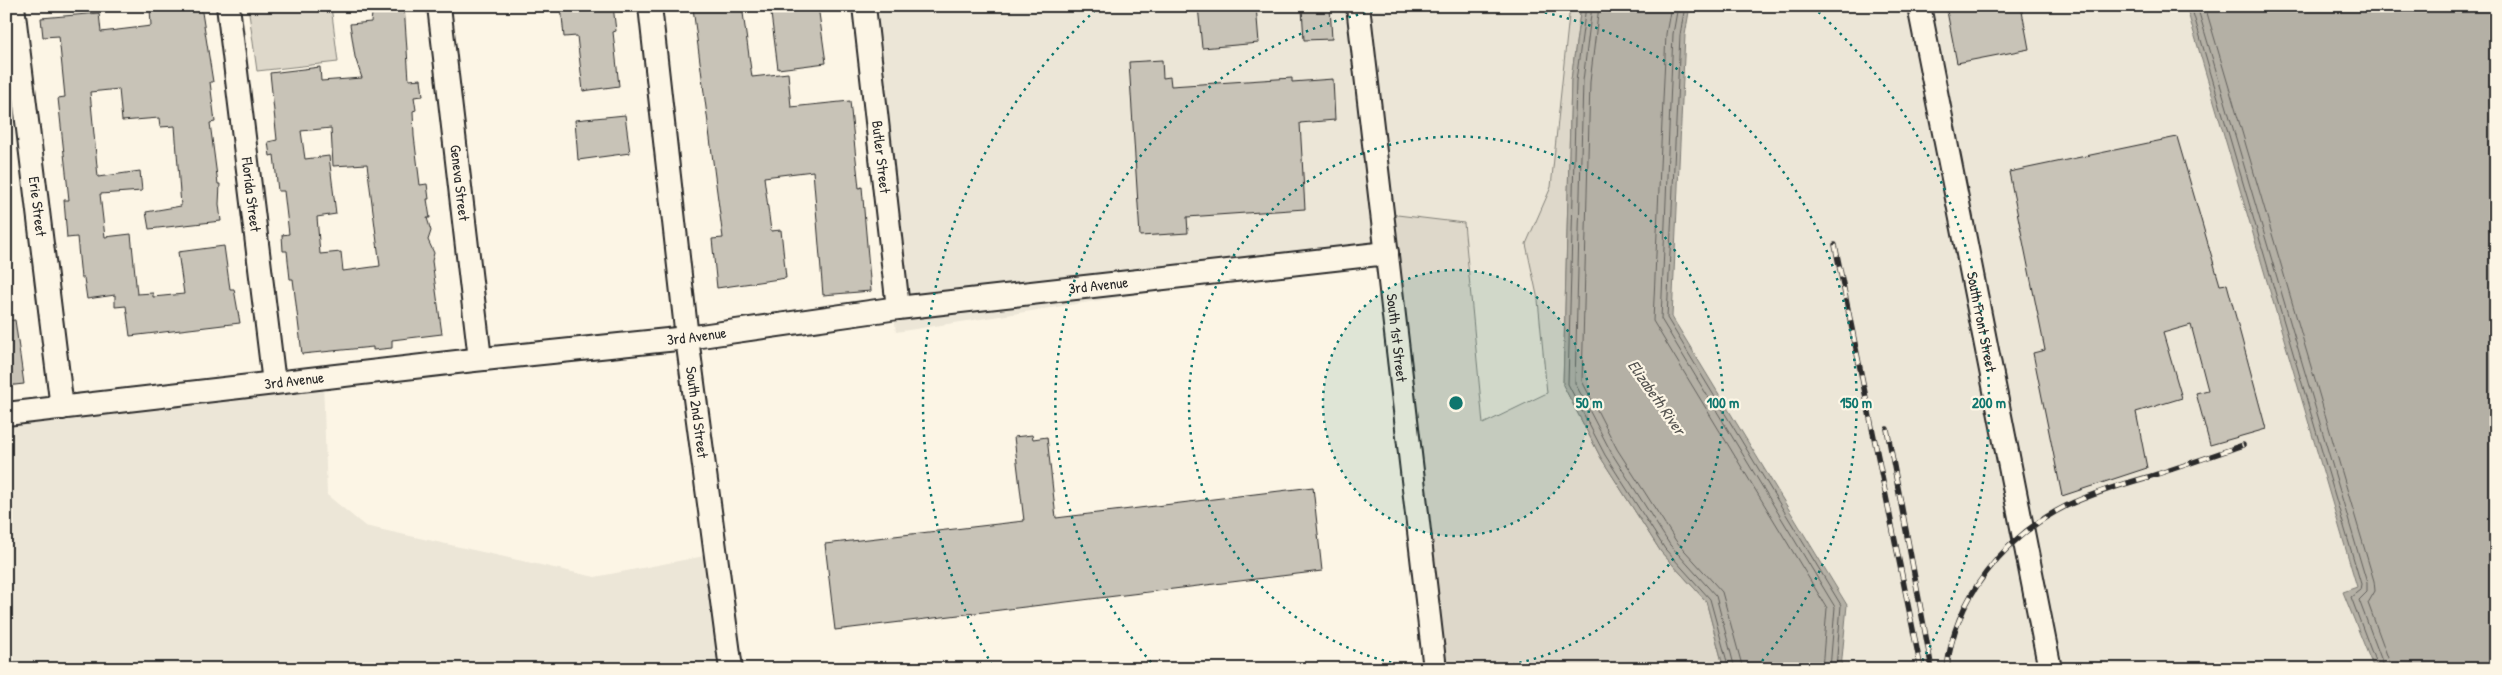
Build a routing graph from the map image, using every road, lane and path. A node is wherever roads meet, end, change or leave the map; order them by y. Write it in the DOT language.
graph roads {
  1 [pos="13,6"];
  2 [pos="228,6"];
  3 [pos="439,6"];
  4 [pos="650,6"];
  5 [pos="864,6"];
  6 [pos="1358,6"];
  7 [pos="1919,6"];
  8 [pos="1387,253"];
  9 [pos="898,308"];
  10 [pos="687,338"];
  11 [pos="480,359"];
  12 [pos="274,383"];
  13 [pos="62,408"];
  14 [pos="6,414"];
  15 [pos="731,669"];
  16 [pos="1435,669"];
  17 [pos="2050,669"];
  1 -- 13 [label="street, Erie Street"];
  2 -- 12 [label="street, Florida Street"];
  3 -- 11 [label="street, Geneva Street"];
  4 -- 10 [label="street, South 2nd Street"];
  5 -- 9 [label="street, Butler Street"];
  6 -- 8 [label="street, South 1st Street"];
  7 -- 17 [label="street, South Front Street"];
  8 -- 9 [label="street, 3rd Avenue"];
  8 -- 16 [label="street, South 1st Street"];
  9 -- 10 [label="street, 3rd Avenue"];
  10 -- 11 [label="street, 3rd Avenue"];
  10 -- 15 [label="street, South 2nd Street"];
  11 -- 12 [label="street, 3rd Avenue"];
  12 -- 13 [label="street, 3rd Avenue"];
  13 -- 14 [label="street, 3rd Avenue"];
}
